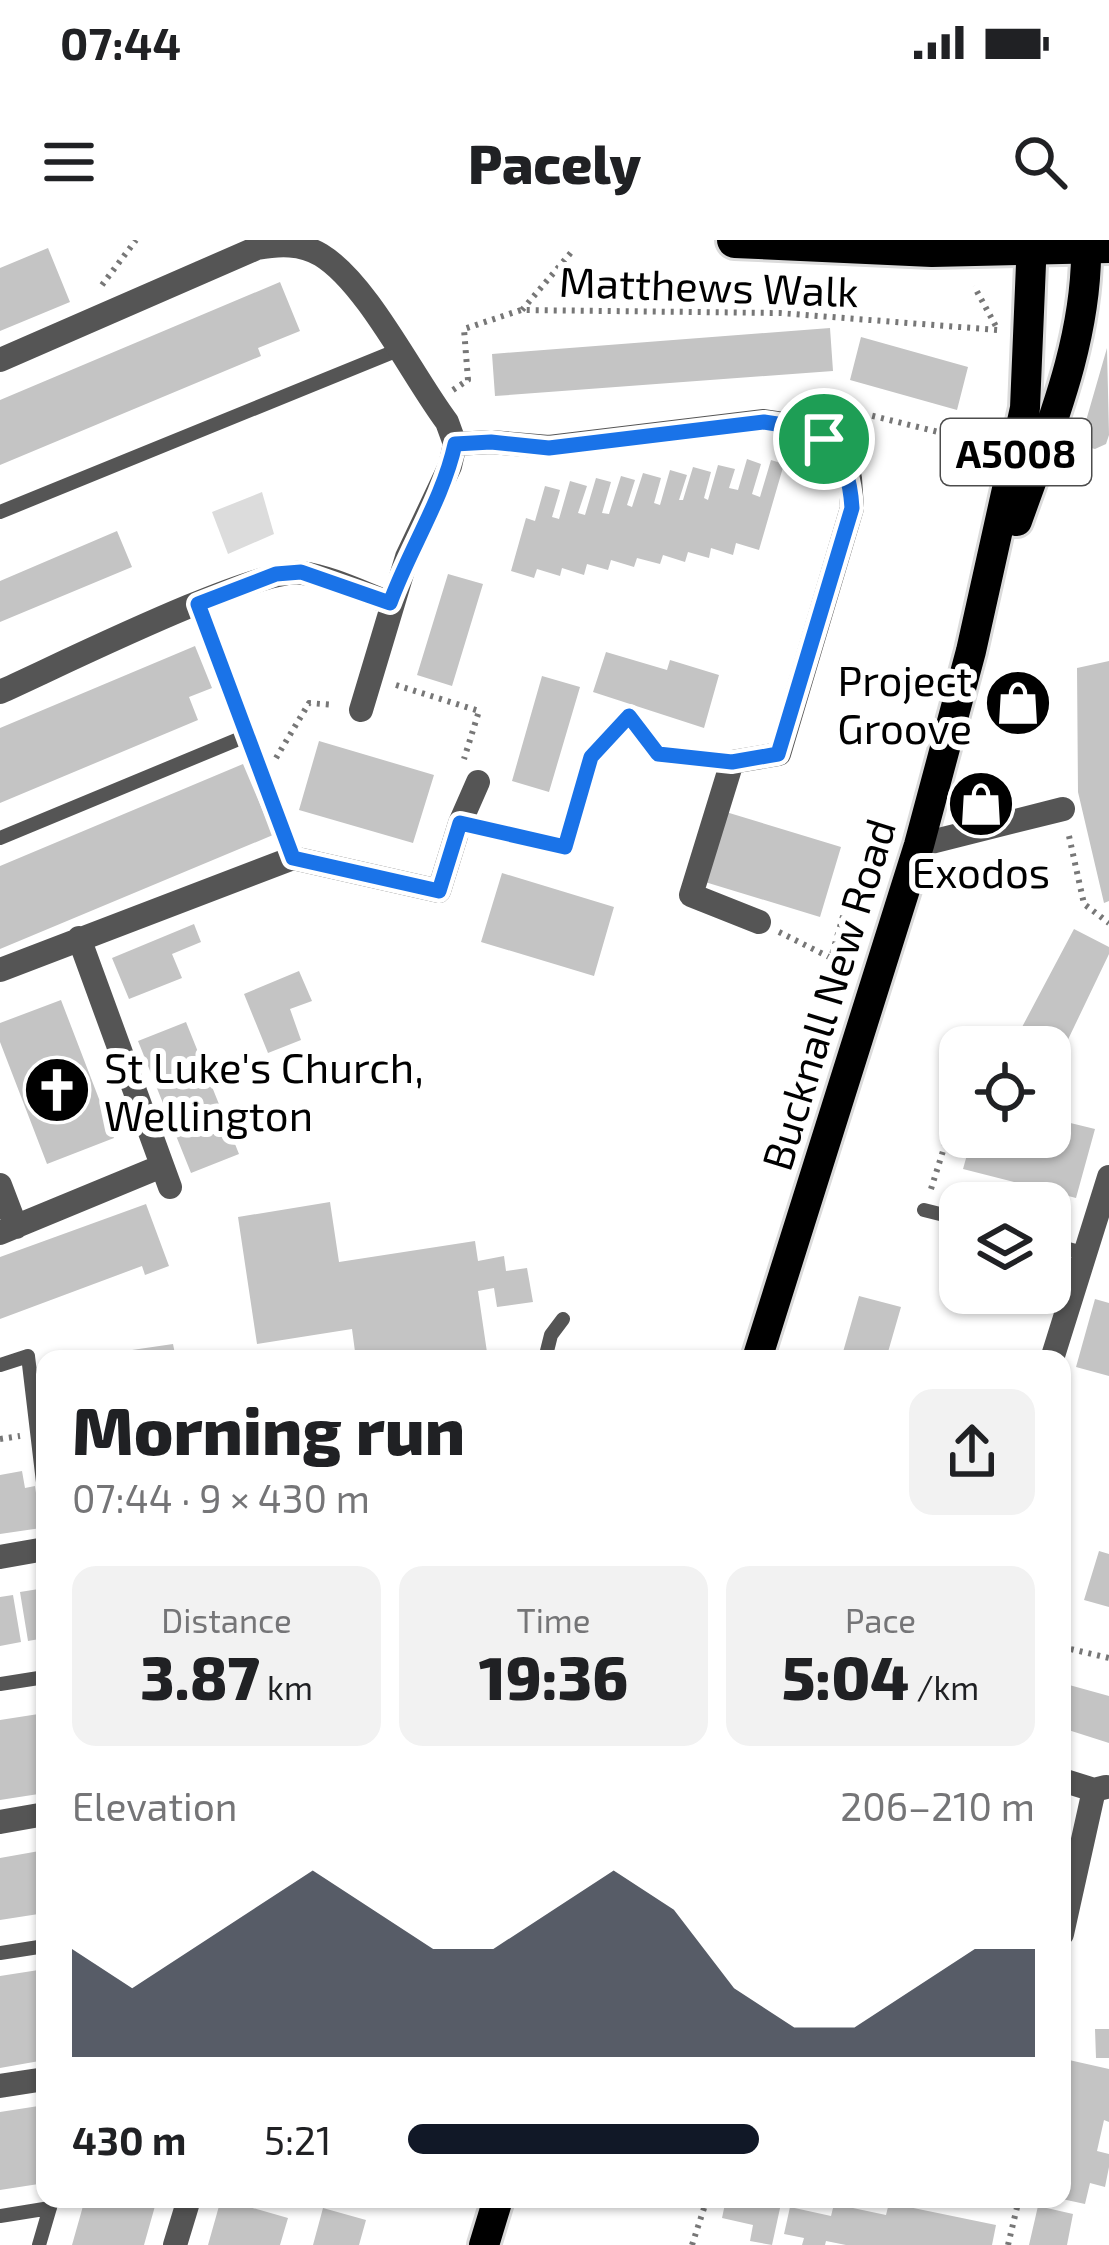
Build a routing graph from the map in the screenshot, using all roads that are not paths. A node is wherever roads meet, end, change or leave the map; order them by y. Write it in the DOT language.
graph roads {
  1 [pos="735,240"];
  2 [pos="1094,244"];
  3 [pos="1032,245"];
  4 [pos="398,350"];
  5 [pos="0,360"];
  6 [pos="455,444"];
  7 [pos="0,512"];
  8 [pos="390,603"];
  9 [pos="198,604"];
  10 [pos="971,651"];
  11 [pos="0,692"];
  12 [pos="361,710"];
  13 [pos="246,736"];
  14 [pos="478,782"];
  15 [pos="1063,809"];
  16 [pos="0,838"];
  17 [pos="919,845"];
  18 [pos="293,858"];
  19 [pos="760,922"];
  20 [pos="79,938"];
  21 [pos="0,970"];
  22 [pos="1109,1177"];
  23 [pos="0,1185"];
  24 [pos="924,1210"];
  25 [pos="939,1214"];
  26 [pos="8,1230"];
  27 [pos="1095,1243"];
  28 [pos="563,1318"];
  29 [pos="547,1350"];
  30 [pos="760,1350"];
  31 [pos="1055,1350"];
  32 [pos="0,1365"];
  33 [pos="36,1423"];
  34 [pos="36,1551"];
  35 [pos="0,1557"];
  36 [pos="36,1678"];
  37 [pos="0,1684"];
  38 [pos="1071,1782"];
  39 [pos="1102,1788"];
  40 [pos="36,1816"];
  41 [pos="0,1822"];
  42 [pos="1071,1901"];
  43 [pos="36,1947"];
  44 [pos="0,1953"];
  45 [pos="36,2080"];
  46 [pos="0,2086"];
  47 [pos="36,2208"];
  48 [pos="50,2208"];
  49 [pos="186,2208"];
  50 [pos="495,2208"];
  51 [pos="0,2216"];
  52 [pos="39,2245"];
  53 [pos="176,2245"];
  54 [pos="484,2245"];
  1 -- 3 [label="highway"];
  2 -- 3 [label="highway"];
  2 -- 10 [label="main road, Bucknall New Road / A5008"];
  3 -- 10 [label="main road, Bucknall New Road / A5008"];
  4 -- 5 [label="street"];
  4 -- 6 [label="street"];
  4 -- 7 [label="lane"];
  6 -- 8 [label="street"];
  6 -- 19 [label="street"];
  8 -- 9 [label="street"];
  8 -- 12 [label="street"];
  9 -- 11 [label="street"];
  9 -- 13 [label="lane"];
  10 -- 17 [label="main road, Bucknall New Road / A5008"];
  13 -- 16 [label="lane"];
  13 -- 18 [label="lane"];
  14 -- 18 [label="street"];
  15 -- 17 [label="street"];
  17 -- 30 [label="main road, Bucknall New Road / A5008"];
  18 -- 20 [label="street"];
  20 -- 21 [label="street"];
  20 -- 26 [label="street"];
  22 -- 27 [label="street"];
  23 -- 26 [label="street"];
  24 -- 25 [label="lane"];
  27 -- 31 [label="street"];
  28 -- 29 [label="lane"];
  32 -- 33 [label="lane"];
  34 -- 35 [label="street"];
  36 -- 37 [label="lane"];
  38 -- 39 [label="street"];
  39 -- 42 [label="street"];
  40 -- 41 [label="street"];
  43 -- 44 [label="lane"];
  45 -- 46 [label="street"];
  47 -- 51 [label="lane"];
  48 -- 52 [label="lane"];
  49 -- 53 [label="street"];
  50 -- 54 [label="main road"];
}
